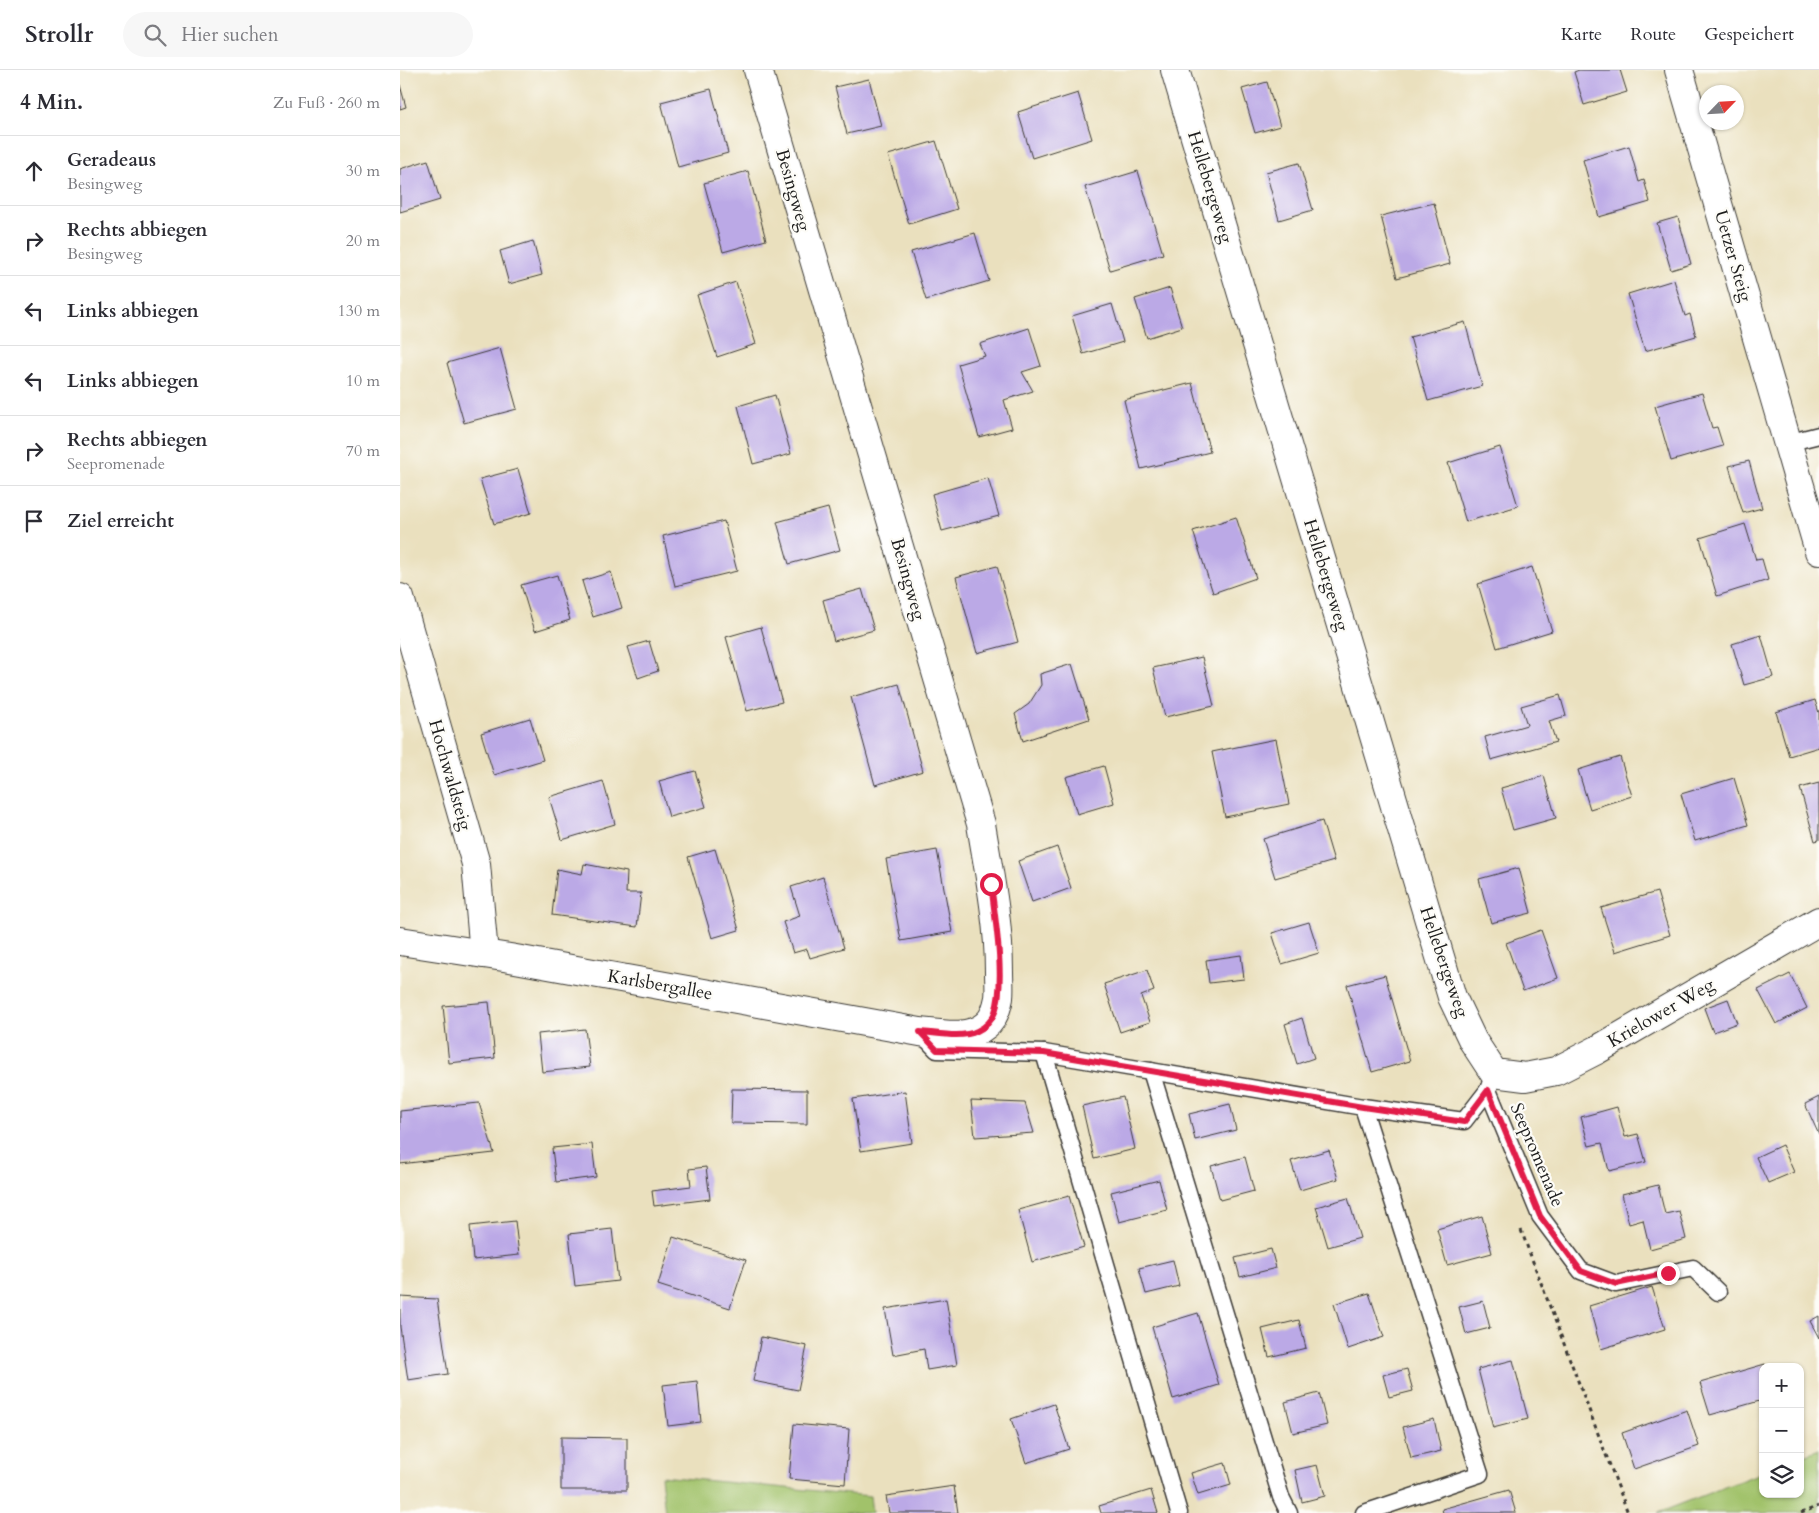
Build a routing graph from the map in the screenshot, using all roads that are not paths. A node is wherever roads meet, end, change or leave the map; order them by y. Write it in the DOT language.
graph roads {
  1 [pos="758,70"];
  2 [pos="1175,70"];
  3 [pos="1679,70"];
  4 [pos="1819,435"];
  5 [pos="1788,443"];
  6 [pos="1819,551"];
  7 [pos="400,598"];
  8 [pos="1819,921"];
  9 [pos="400,941"];
  10 [pos="484,954"];
  11 [pos="920,1032"];
  12 [pos="1044,1053"];
  13 [pos="1151,1071"];
  14 [pos="1491,1081"];
  15 [pos="1363,1107"];
  16 [pos="1718,1292"];
  17 [pos="1179,1513"];
  18 [pos="1289,1513"];
  19 [pos="1364,1513"];
  1 -- 11 [label="street, Besingweg"];
  2 -- 14 [label="street, Hellebergeweg"];
  3 -- 5 [label="street, Uetzer Steig"];
  4 -- 5 [label="lane"];
  5 -- 6 [label="street, Uetzer Steig"];
  7 -- 10 [label="street, Hochwaldsteig"];
  8 -- 14 [label="street, Krielower Weg"];
  9 -- 10 [label="street, Karlsbergallee"];
  10 -- 11 [label="street, Karlsbergallee"];
  11 -- 12 [label="lane"];
  12 -- 13 [label="lane"];
  12 -- 17 [label="lane"];
  13 -- 15 [label="lane"];
  13 -- 18 [label="lane"];
  14 -- 15 [label="lane"];
  14 -- 16 [label="lane, Seepromenade"];
  15 -- 19 [label="lane"];
}
